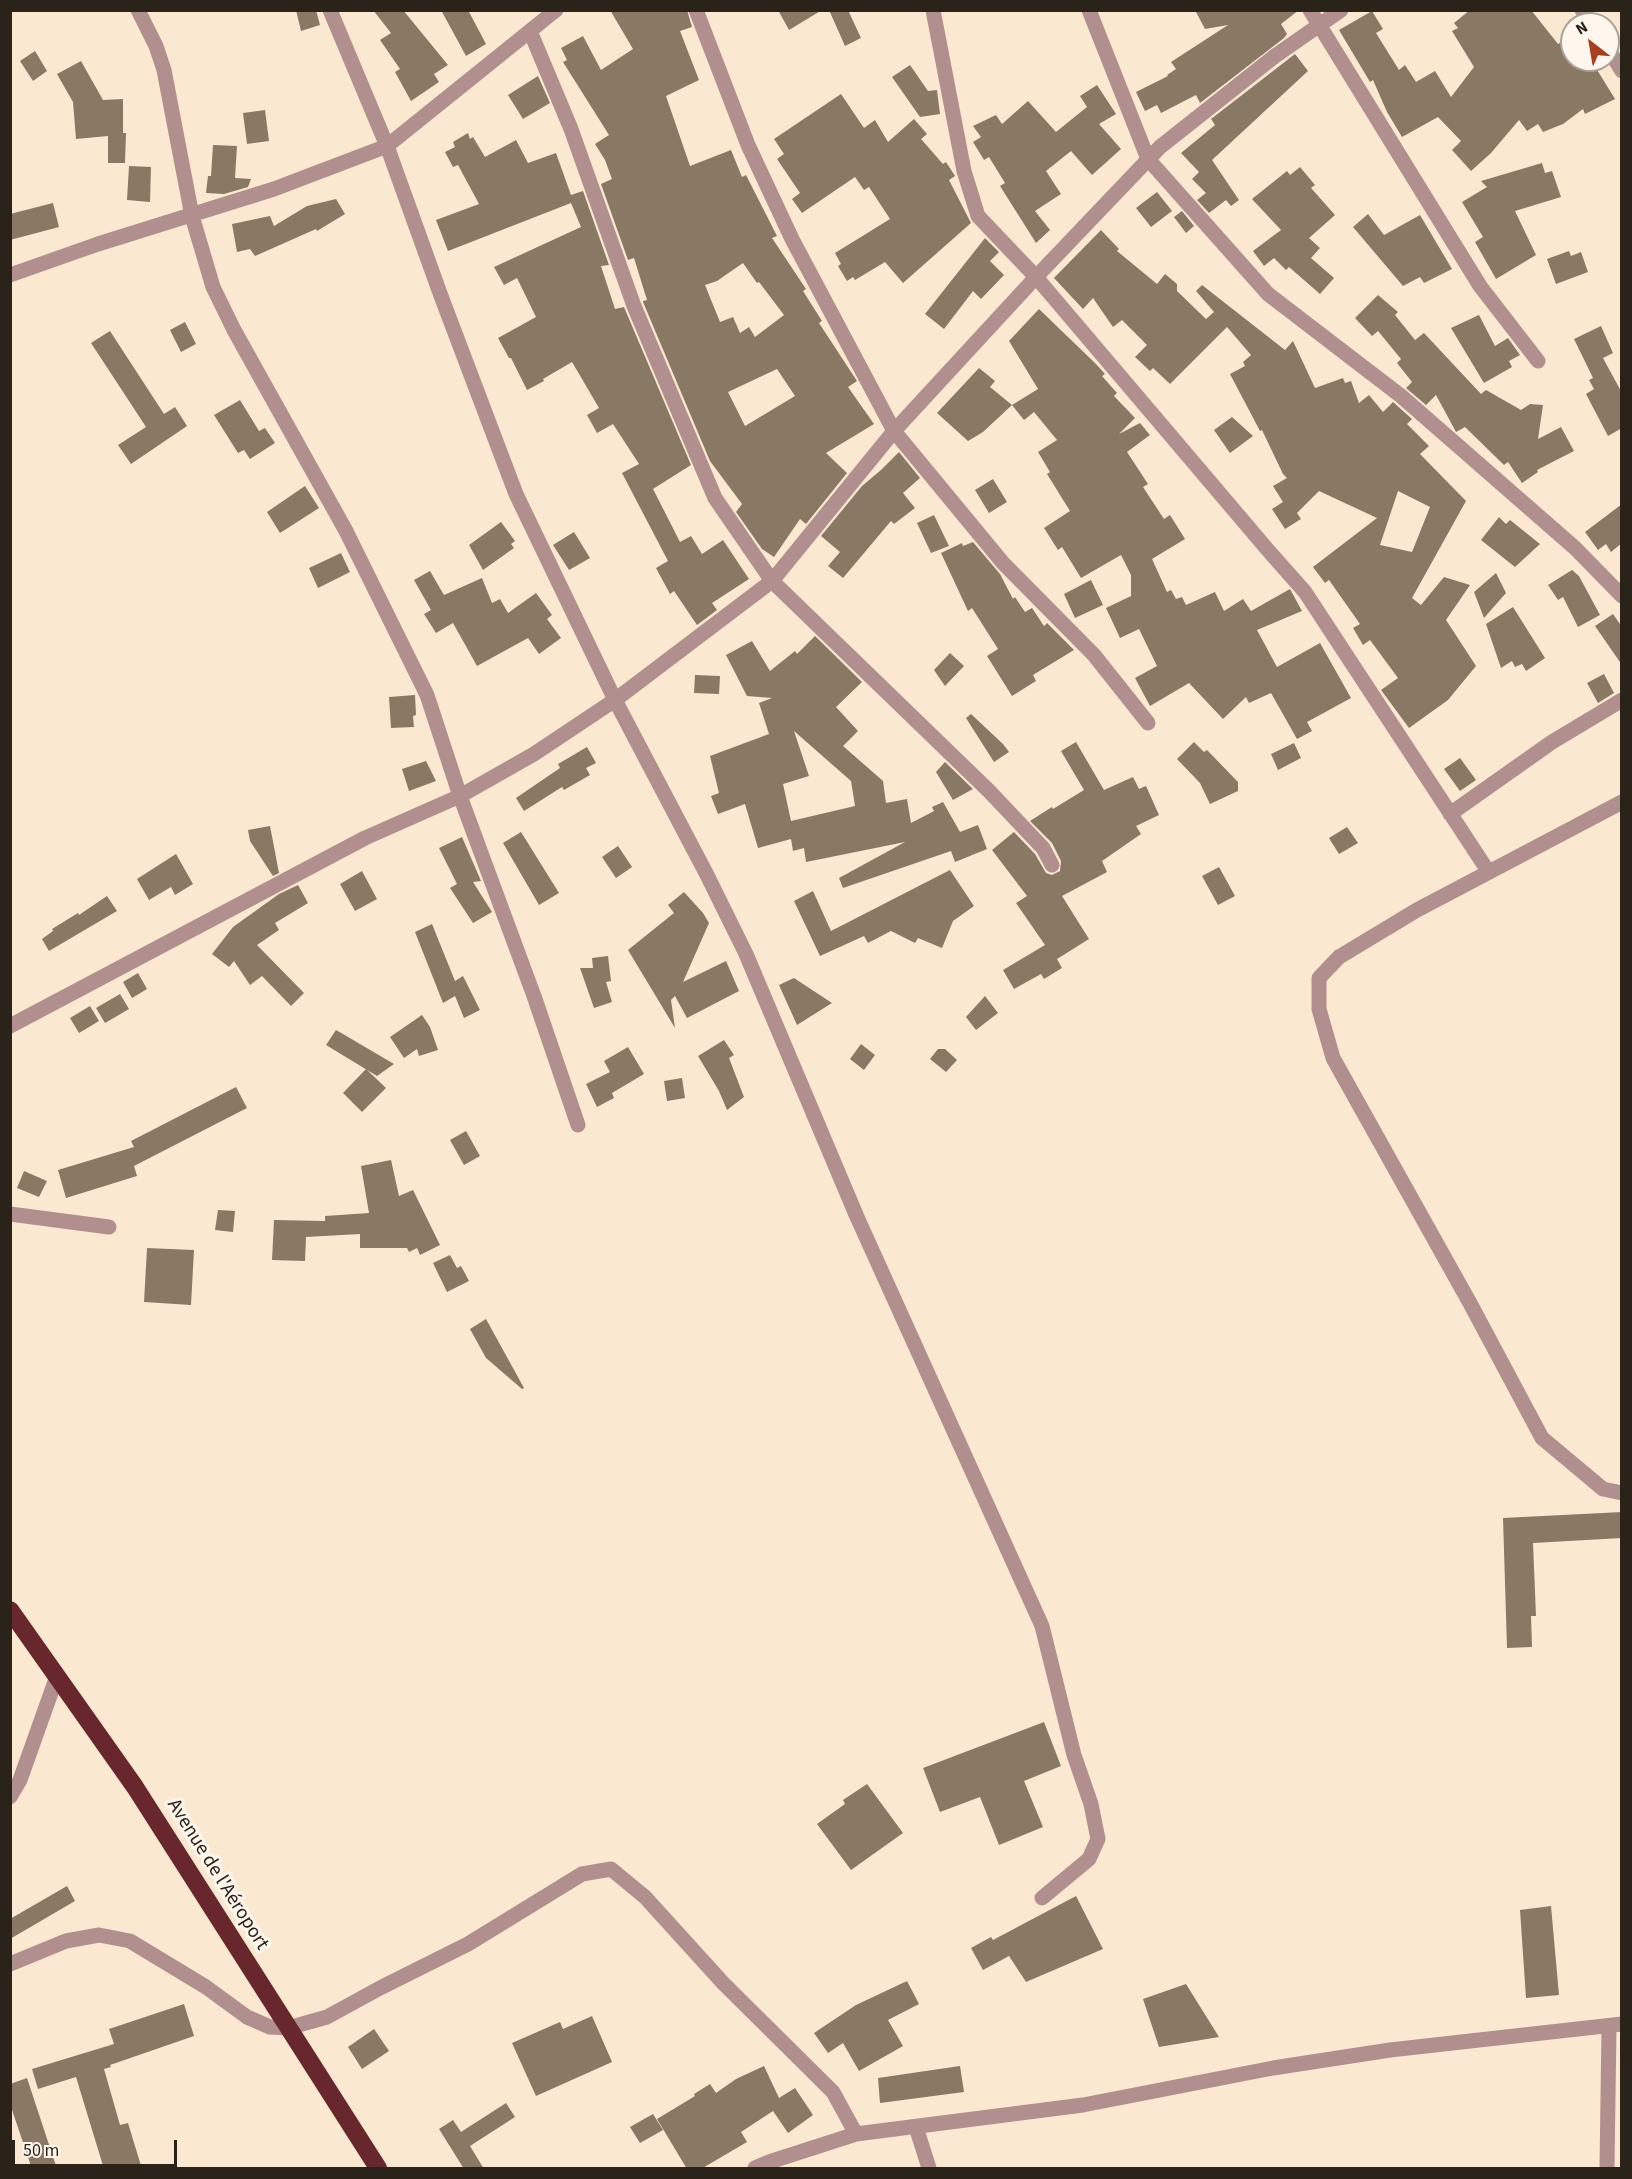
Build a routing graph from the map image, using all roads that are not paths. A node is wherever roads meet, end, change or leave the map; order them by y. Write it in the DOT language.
graph roads {
  1 [pos="138,10"];
  2 [pos="330,10"];
  3 [pos="556,10"];
  4 [pos="696,10"];
  5 [pos="933,10"];
  6 [pos="1089,10"];
  7 [pos="1310,10"];
  8 [pos="1341,10"];
  9 [pos="1318,26"];
  10 [pos="530,31"];
  11 [pos="387,146"];
  12 [pos="1148,159"];
  13 [pos="192,216"];
  14 [pos="10,276"];
  15 [pos="1036,277"];
  16 [pos="1538,361"];
  17 [pos="894,431"];
  18 [pos="772,581"];
  19 [pos="1622,596"];
  20 [pos="615,700"];
  21 [pos="1622,700"];
  22 [pos="1149,723"];
  23 [pos="460,796"];
  24 [pos="1622,802"];
  25 [pos="1450,814"];
  26 [pos="1052,865"];
  27 [pos="1488,871"];
  28 [pos="10,1026"];
  29 [pos="578,1125"];
  30 [pos="10,1214"];
  31 [pos="109,1227"];
  32 [pos="1622,1492"];
  33 [pos="10,1611"];
  34 [pos="57,1676"];
  35 [pos="10,1797"];
  36 [pos="1042,1898"];
  37 [pos="10,1964"];
  38 [pos="1615,2025"];
  39 [pos="288,2028"];
  40 [pos="916,2127"];
  41 [pos="856,2134"];
  42 [pos="378,2169"];
  43 [pos="755,2169"];
  44 [pos="929,2169"];
  45 [pos="1606,2169"];
  1 -- 13 [label="street"];
  2 -- 11 [label="street"];
  3 -- 10 [label="street"];
  4 -- 17 [label="street"];
  5 -- 15 [label="street"];
  6 -- 12 [label="street"];
  7 -- 9 [label="street"];
  8 -- 9 [label="street"];
  9 -- 12 [label="street"];
  9 -- 16 [label="street"];
  10 -- 11 [label="street"];
  10 -- 18 [label="street"];
  11 -- 13 [label="street"];
  11 -- 20 [label="street"];
  12 -- 15 [label="street"];
  12 -- 19 [label="street"];
  13 -- 14 [label="street"];
  13 -- 23 [label="street"];
  15 -- 17 [label="street"];
  15 -- 25 [label="street"];
  17 -- 18 [label="street"];
  17 -- 22 [label="street"];
  18 -- 20 [label="street"];
  18 -- 26 [label="street"];
  20 -- 23 [label="street"];
  20 -- 36 [label="street"];
  21 -- 25 [label="street"];
  23 -- 28 [label="street"];
  23 -- 29 [label="street"];
  24 -- 27 [label="street"];
  25 -- 27 [label="street"];
  27 -- 32 [label="street"];
  30 -- 31 [label="street"];
  33 -- 34 [label="highway, Avenue de l'Aéroport"];
  34 -- 35 [label="street"];
  34 -- 39 [label="highway, Avenue de l'Aéroport"];
  37 -- 39 [label="street"];
  38 -- 40 [label="street"];
  38 -- 45 [label="street"];
  39 -- 41 [label="street"];
  39 -- 42 [label="highway, Avenue de l'Aéroport"];
  40 -- 41 [label="street"];
  40 -- 44 [label="street"];
  41 -- 43 [label="street"];
}
